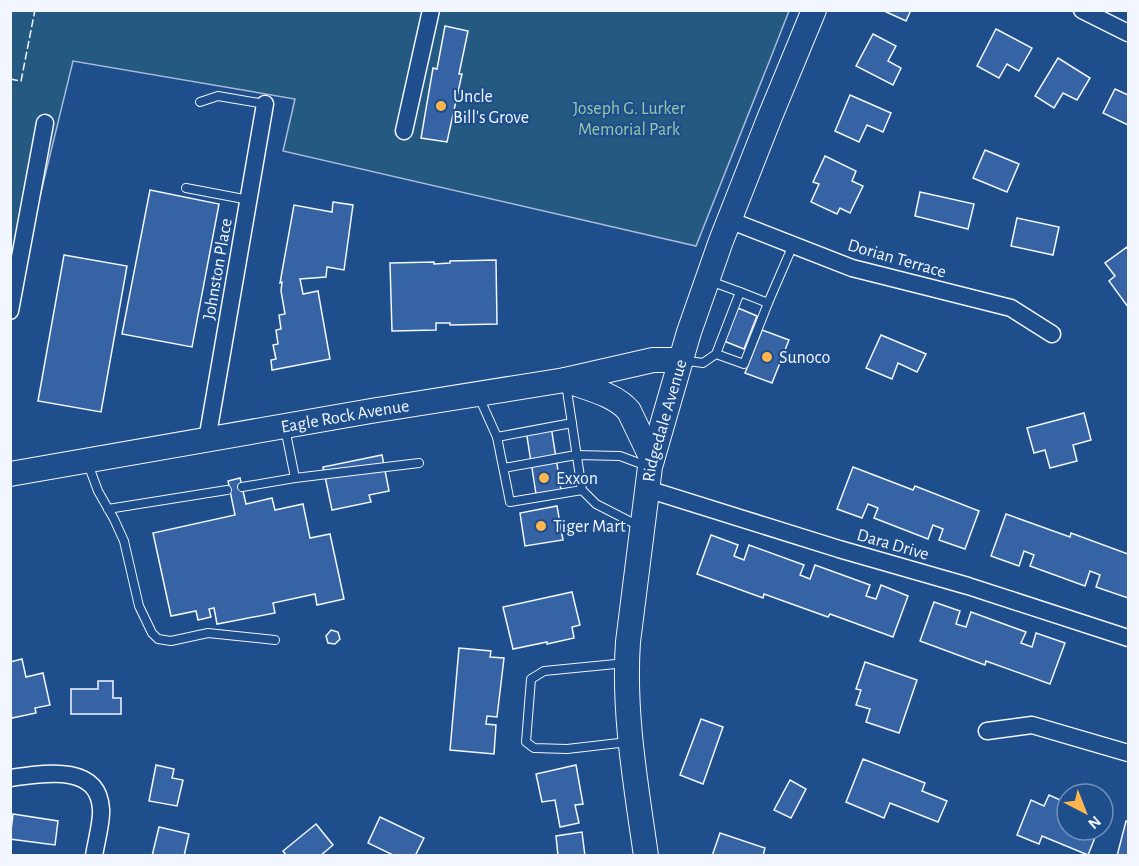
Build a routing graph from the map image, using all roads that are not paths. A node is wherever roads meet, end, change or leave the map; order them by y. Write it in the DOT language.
graph roads {
  1 [pos="431,10"];
  2 [pos="814,10"];
  3 [pos="1082,10"];
  4 [pos="1128,33"];
  5 [pos="200,102"];
  6 [pos="265,104"];
  7 [pos="45,123"];
  8 [pos="404,131"];
  9 [pos="186,188"];
  10 [pos="249,200"];
  11 [pos="729,220"];
  12 [pos="794,245"];
  13 [pos="707,280"];
  14 [pos="740,292"];
  15 [pos="768,303"];
  16 [pos="10,311"];
  17 [pos="1052,334"];
  18 [pos="716,354"];
  19 [pos="681,360"];
  20 [pos="565,380"];
  21 [pos="477,393"];
  22 [pos="572,423"];
  23 [pos="285,427"];
  24 [pos="497,437"];
  25 [pos="207,440"];
  26 [pos="576,455"];
  27 [pos="87,461"];
  28 [pos="419,463"];
  29 [pos="504,468"];
  30 [pos="649,472"];
  31 [pos="10,474"];
  32 [pos="295,478"];
  33 [pos="242,487"];
  34 [pos="227,490"];
  35 [pos="582,490"];
  36 [pos="108,509"];
  37 [pos="642,528"];
  38 [pos="1128,638"];
  39 [pos="275,640"];
  40 [pos="626,663"];
  41 [pos="987,731"];
  42 [pos="631,741"];
  43 [pos="1128,753"];
  44 [pos="10,778"];
  45 [pos="94,855"];
  46 [pos="646,855"];
  1 -- 8 [label="street"];
  2 -- 11 [label="main road, Ridgedale Avenue"];
  3 -- 4 [label="street"];
  5 -- 6 [label="lane"];
  6 -- 10 [label="street, Johnston Place"];
  7 -- 16 [label="street"];
  9 -- 10 [label="lane"];
  10 -- 25 [label="street, Johnston Place"];
  11 -- 12 [label="street, Dorian Terrace"];
  11 -- 13 [label="main road, Ridgedale Avenue"];
  12 -- 15 [label="lane"];
  12 -- 17 [label="street, Dorian Terrace"];
  13 -- 14 [label="lane"];
  13 -- 19 [label="main road, Ridgedale Avenue"];
  14 -- 15 [label="lane"];
  14 -- 18 [label="lane"];
  15 -- 18 [label="lane"];
  18 -- 19 [label="lane"];
  19 -- 20 [label="main road, Eagle Rock Avenue"];
  19 -- 30 [label="main road, Ridgedale Avenue"];
  20 -- 21 [label="main road, Eagle Rock Avenue"];
  20 -- 22 [label="lane"];
  20 -- 30 [label="main road"];
  21 -- 23 [label="main road, Eagle Rock Avenue"];
  21 -- 24 [label="lane"];
  22 -- 24 [label="lane"];
  22 -- 26 [label="lane"];
  23 -- 25 [label="main road, Eagle Rock Avenue"];
  23 -- 32 [label="lane"];
  24 -- 29 [label="lane"];
  25 -- 27 [label="main road, Eagle Rock Avenue"];
  26 -- 29 [label="lane"];
  26 -- 30 [label="lane"];
  26 -- 35 [label="lane"];
  27 -- 31 [label="main road, Eagle Rock Avenue"];
  27 -- 36 [label="lane"];
  28 -- 32 [label="lane"];
  29 -- 35 [label="lane"];
  30 -- 37 [label="main road, Ridgedale Avenue"];
  30 -- 38 [label="street, Dara Drive"];
  32 -- 33 [label="lane"];
  34 -- 36 [label="lane"];
  35 -- 37 [label="lane"];
  36 -- 39 [label="lane"];
  37 -- 40 [label="main road, Ridgedale Avenue"];
  40 -- 42 [label="main road, Ridgedale Avenue"];
  40 -- 42 [label="lane"];
  41 -- 43 [label="street"];
  42 -- 46 [label="main road, Ridgedale Avenue"];
  44 -- 45 [label="street"];
}
